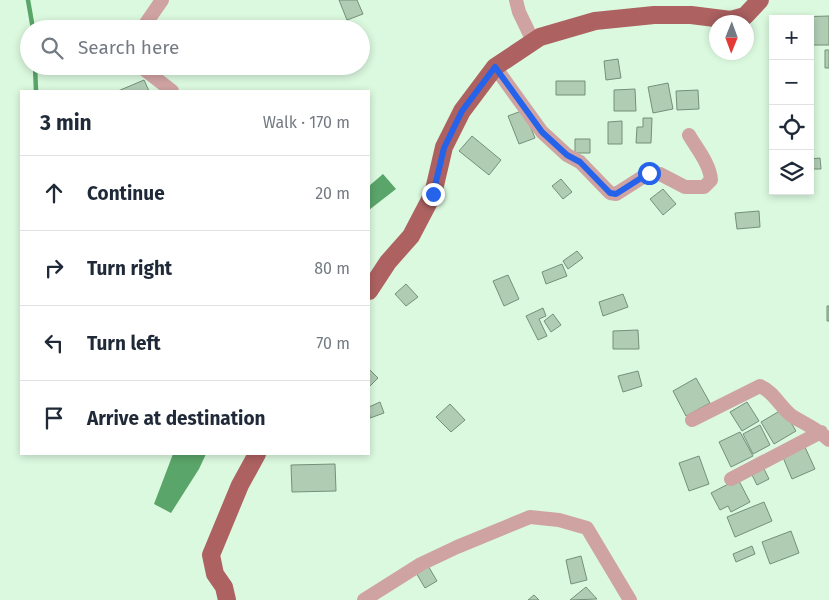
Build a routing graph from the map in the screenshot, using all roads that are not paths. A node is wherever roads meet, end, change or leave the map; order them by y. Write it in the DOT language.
graph roads {
  1 [pos="162,0"];
  2 [pos="516,0"];
  3 [pos="760,0"];
  4 [pos="148,20"];
  5 [pos="533,41"];
  6 [pos="495,67"];
  7 [pos="152,75"];
  8 [pos="171,90"];
  9 [pos="689,135"];
  10 [pos="370,289"];
  11 [pos="692,420"];
  12 [pos="825,436"];
  13 [pos="256,455"];
  14 [pos="731,479"];
  15 [pos="227,600"];
  16 [pos="364,600"];
  17 [pos="630,600"];
  1 -- 4 [label="street"];
  2 -- 5 [label="street"];
  3 -- 5 [label="main road"];
  5 -- 6 [label="main road"];
  6 -- 9 [label="street"];
  6 -- 10 [label="main road"];
  7 -- 8 [label="street"];
  11 -- 12 [label="street"];
  12 -- 14 [label="street"];
  13 -- 15 [label="main road"];
  16 -- 17 [label="street"];
}
